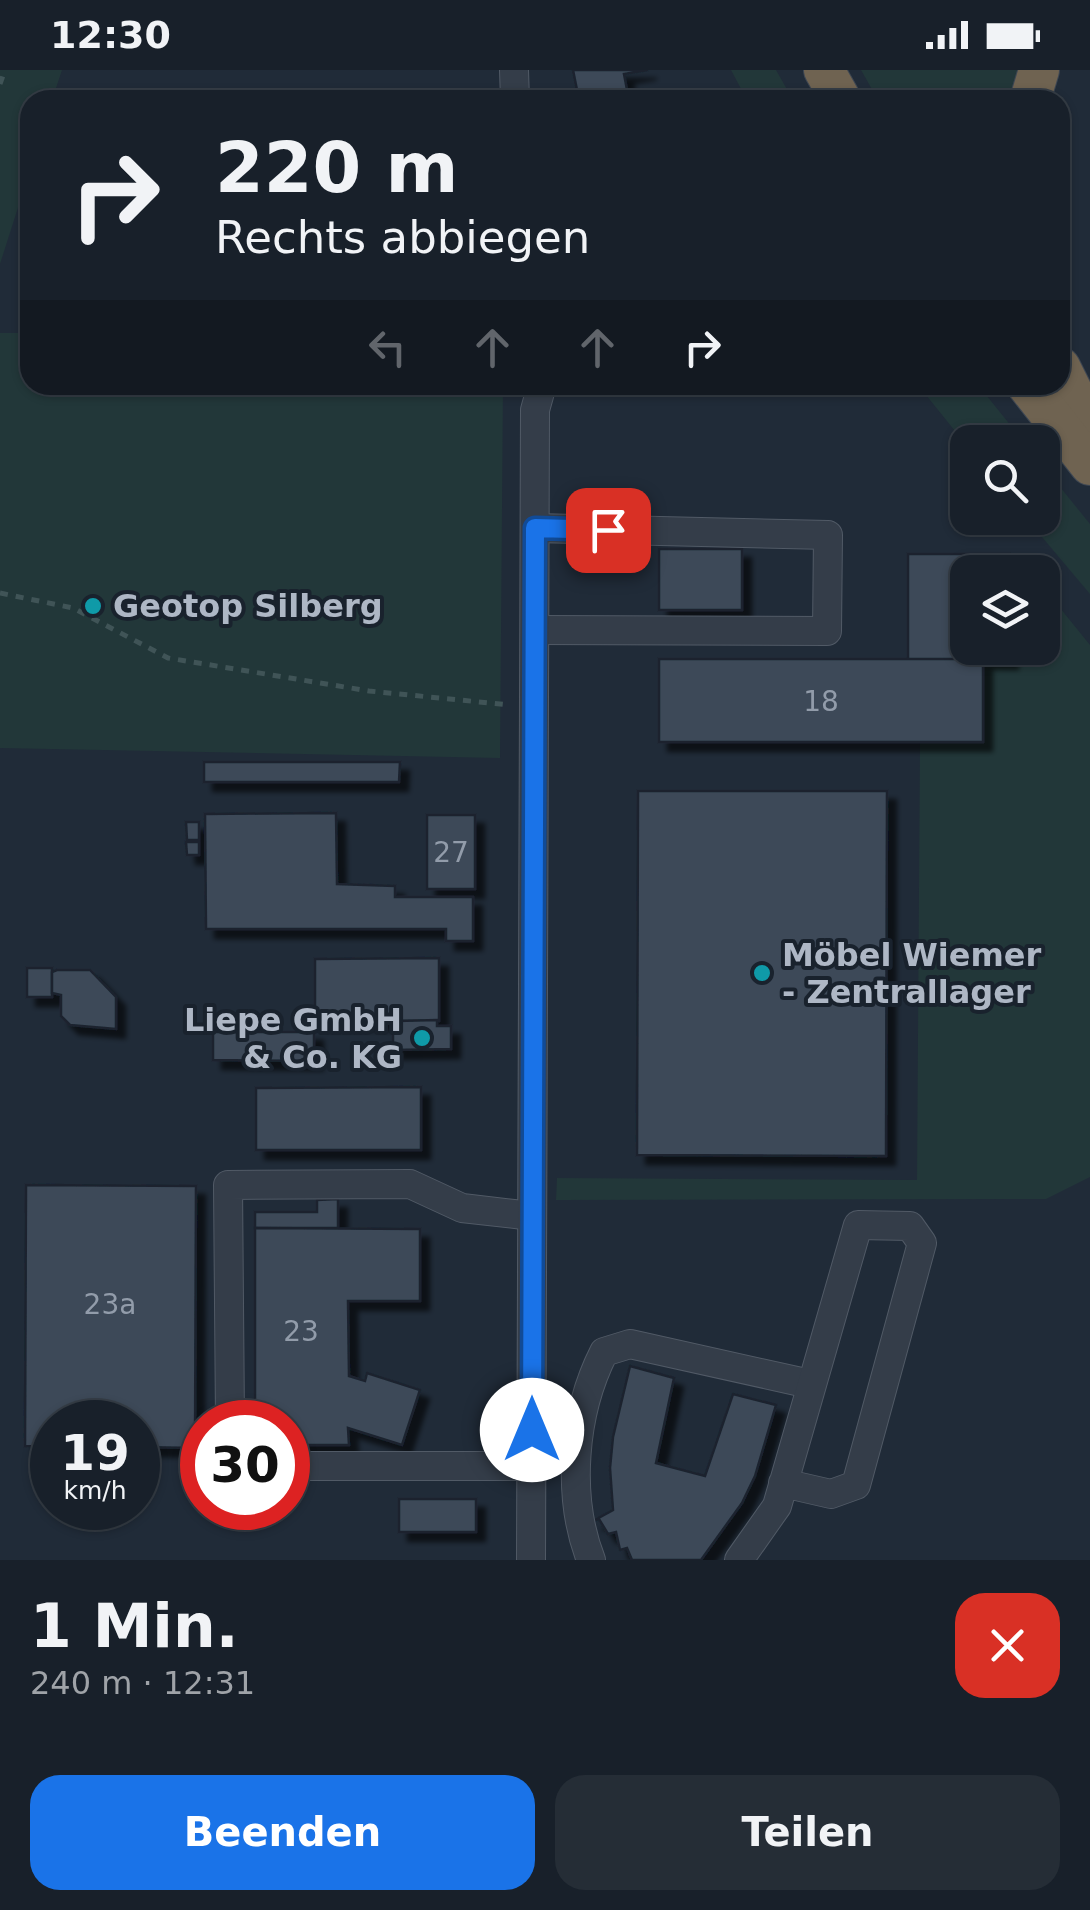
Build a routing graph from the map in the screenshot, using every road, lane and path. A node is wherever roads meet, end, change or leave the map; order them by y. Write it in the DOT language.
graph roads {
  1 [pos="5,70"];
  2 [pos="0,84"];
  3 [pos="1070,387"];
  4 [pos="540,395"];
  5 [pos="1036,395"];
  6 [pos="1090,427"];
  7 [pos="1090,465"];
  8 [pos="535,528"];
  9 [pos="0,593"];
  10 [pos="535,630"];
  11 [pos="534,706"];
  12 [pos="532,1216"];
  13 [pos="810,1384"];
  14 [pos="230,1400"];
  15 [pos="310,1466"];
  16 [pos="532,1466"];
  17 [pos="783,1483"];
  18 [pos="531,1560"];
  19 [pos="591,1560"];
  20 [pos="738,1560"];
  1 -- 2 [label="path"];
  3 -- 6 [label="highway"];
  4 -- 8 [label="street"];
  5 -- 7 [label="highway"];
  8 -- 10 [label="street"];
  8 -- 10 [label="street"];
  9 -- 11 [label="path"];
  10 -- 11 [label="street"];
  11 -- 12 [label="street"];
  12 -- 14 [label="street"];
  12 -- 16 [label="street"];
  13 -- 17 [label="street"];
  13 -- 17 [label="street"];
  13 -- 19 [label="street"];
  15 -- 16 [label="street"];
  16 -- 18 [label="street"];
  17 -- 20 [label="street"];
}
